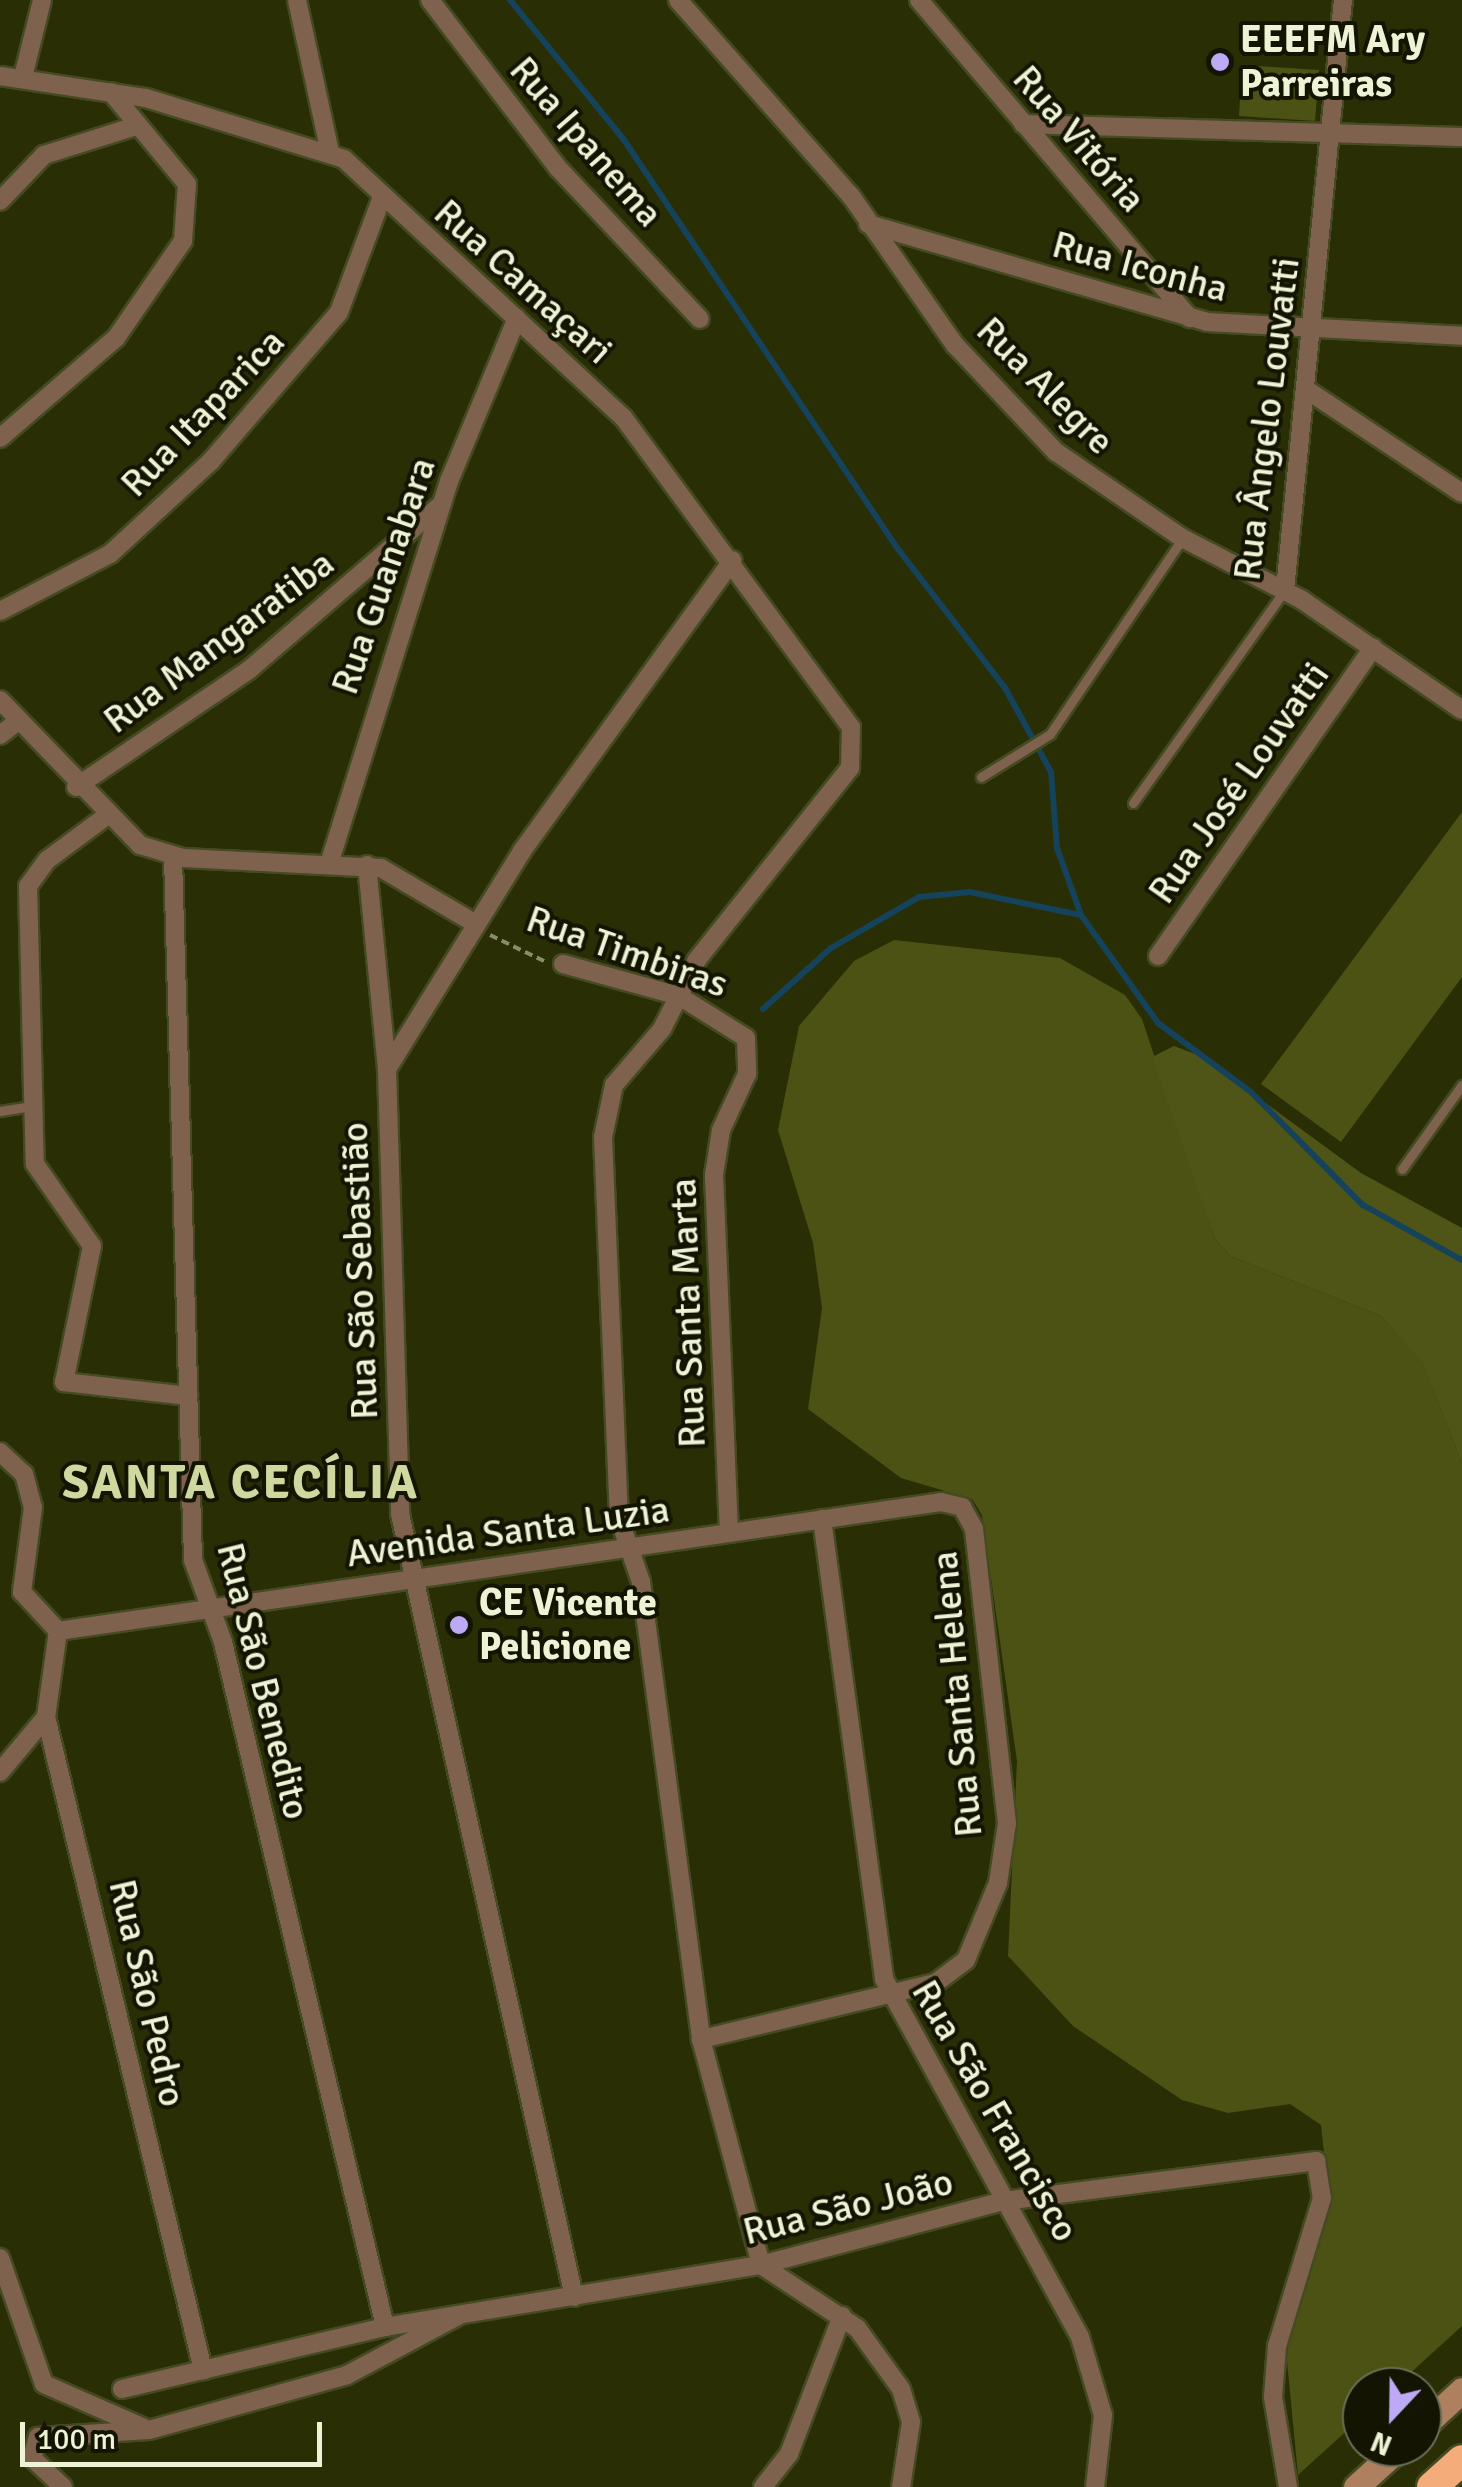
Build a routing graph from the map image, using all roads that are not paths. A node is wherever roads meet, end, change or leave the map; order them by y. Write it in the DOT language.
graph roads {
  1 [pos="42,0"];
  2 [pos="297,0"];
  3 [pos="430,0"];
  4 [pos="678,0"];
  5 [pos="918,0"];
  6 [pos="1343,0"];
  7 [pos="0,76"];
  8 [pos="23,76"];
  9 [pos="111,92"];
  10 [pos="1023,124"];
  11 [pos="136,126"];
  12 [pos="1336,136"];
  13 [pos="1462,137"];
  14 [pos="330,152"];
  15 [pos="382,197"];
  16 [pos="0,201"];
  17 [pos="868,224"];
  18 [pos="517,318"];
  19 [pos="1190,318"];
  20 [pos="700,319"];
  21 [pos="1313,330"];
  22 [pos="1462,336"];
  23 [pos="1307,390"];
  24 [pos="0,438"];
  25 [pos="1462,494"];
  26 [pos="442,504"];
  27 [pos="1182,538"];
  28 [pos="733,560"];
  29 [pos="1285,590"];
  30 [pos="0,611"];
  31 [pos="1373,648"];
  32 [pos="0,700"];
  33 [pos="1462,710"];
  34 [pos="18,721"];
  35 [pos="0,735"];
  36 [pos="981,777"];
  37 [pos="76,787"];
  38 [pos="1134,802"];
  39 [pos="105,817"];
  40 [pos="173,857"];
  41 [pos="330,861"];
  42 [pos="367,865"];
  43 [pos="476,924"];
  44 [pos="1158,956"];
  45 [pos="564,964"];
  46 [pos="679,996"];
  47 [pos="746,1038"];
  48 [pos="386,1068"];
  49 [pos="1462,1084"];
  50 [pos="31,1106"];
  51 [pos="0,1110"];
  52 [pos="1402,1169"];
  53 [pos="188,1396"];
  54 [pos="0,1452"];
  55 [pos="966,1510"];
  56 [pos="822,1519"];
  57 [pos="729,1533"];
  58 [pos="630,1548"];
  59 [pos="414,1579"];
  60 [pos="209,1606"];
  61 [pos="58,1631"];
  62 [pos="46,1717"];
  63 [pos="0,1772"];
  64 [pos="890,1995"];
  65 [pos="701,2038"];
  66 [pos="1004,2201"];
  67 [pos="0,2258"];
  68 [pos="761,2265"];
  69 [pos="574,2297"];
  70 [pos="462,2313"];
  71 [pos="842,2316"];
  72 [pos="386,2327"];
  73 [pos="203,2370"];
  74 [pos="122,2388"];
  75 [pos="1462,2390"];
  76 [pos="1442,2408"];
  77 [pos="149,2430"];
  78 [pos="1462,2460"];
  79 [pos="1378,2467"];
  80 [pos="62,2487"];
  81 [pos="762,2487"];
  82 [pos="901,2487"];
  83 [pos="1094,2487"];
  84 [pos="1288,2487"];
  85 [pos="1356,2487"];
  86 [pos="1432,2487"];
  1 -- 8 [label="street"];
  2 -- 14 [label="street"];
  3 -- 20 [label="street, Rua Ipanema"];
  4 -- 17 [label="street, Rua Alegre"];
  5 -- 10 [label="street, Rua Vitória"];
  6 -- 12 [label="street, Rua Ângelo Louvatti"];
  7 -- 8 [label="street, Rua Camaçari"];
  8 -- 9 [label="street, Rua Camaçari"];
  9 -- 11 [label="street"];
  9 -- 14 [label="street, Rua Camaçari"];
  10 -- 12 [label="street"];
  10 -- 19 [label="street, Rua Vitória"];
  11 -- 16 [label="street"];
  11 -- 24 [label="street"];
  12 -- 13 [label="street"];
  12 -- 21 [label="street, Rua Ângelo Louvatti"];
  14 -- 15 [label="street, Rua Camaçari"];
  15 -- 18 [label="street, Rua Camaçari"];
  15 -- 30 [label="street, Rua Itaparica"];
  17 -- 19 [label="street, Rua Iconha"];
  17 -- 27 [label="street, Rua Alegre"];
  18 -- 26 [label="street, Rua Guanabara"];
  18 -- 28 [label="street, Rua Camaçari"];
  19 -- 21 [label="street, Rua Iconha"];
  21 -- 22 [label="street, Rua Iconha"];
  21 -- 23 [label="street, Rua Ângelo Louvatti"];
  23 -- 25 [label="street"];
  23 -- 29 [label="street, Rua Ângelo Louvatti"];
  26 -- 37 [label="street, Rua Mangaratiba"];
  26 -- 41 [label="street, Rua Guanabara"];
  27 -- 29 [label="street, Rua Alegre"];
  27 -- 36 [label="lane"];
  28 -- 43 [label="street"];
  28 -- 46 [label="street, Rua Camaçari"];
  29 -- 31 [label="street, Rua Alegre"];
  29 -- 38 [label="lane, Rua Ângelo Louvatti"];
  31 -- 33 [label="street, Rua Alegre"];
  31 -- 44 [label="street, Rua José Louvatti"];
  32 -- 34 [label="street, Rua Timbiras"];
  34 -- 35 [label="street"];
  34 -- 37 [label="street, Rua Timbiras"];
  37 -- 39 [label="street, Rua Timbiras"];
  39 -- 40 [label="street, Rua Timbiras"];
  39 -- 50 [label="street"];
  40 -- 41 [label="street, Rua Timbiras"];
  40 -- 53 [label="street, Rua São Benedito"];
  41 -- 42 [label="street, Rua Timbiras"];
  42 -- 43 [label="street, Rua Timbiras"];
  42 -- 48 [label="street, Rua São Sebastião"];
  43 -- 48 [label="street"];
  45 -- 46 [label="street, Rua Timbiras"];
  46 -- 47 [label="street, Rua Timbiras"];
  46 -- 58 [label="street"];
  47 -- 57 [label="street, Rua Santa Marta"];
  48 -- 59 [label="street, Rua São Sebastião"];
  49 -- 52 [label="lane"];
  50 -- 51 [label="lane"];
  50 -- 53 [label="street"];
  53 -- 60 [label="street, Rua São Benedito"];
  54 -- 61 [label="street"];
  55 -- 56 [label="street, Avenida Santa Luzia"];
  55 -- 64 [label="street, Rua Santa Helena"];
  56 -- 57 [label="street, Avenida Santa Luzia"];
  56 -- 64 [label="street, Rua São Francisco"];
  57 -- 58 [label="street, Avenida Santa Luzia"];
  58 -- 59 [label="street, Avenida Santa Luzia"];
  58 -- 65 [label="street"];
  59 -- 60 [label="street, Avenida Santa Luzia"];
  59 -- 69 [label="street, Rua São Sebastião"];
  60 -- 61 [label="street, Avenida Santa Luzia"];
  60 -- 72 [label="street, Rua São Benedito"];
  61 -- 62 [label="street, Rua São Pedro"];
  62 -- 63 [label="street"];
  62 -- 73 [label="street, Rua São Pedro"];
  64 -- 65 [label="street, Rua Santa Helena"];
  64 -- 66 [label="street, Rua São Francisco"];
  65 -- 68 [label="street"];
  66 -- 68 [label="street, Rua São João"];
  66 -- 83 [label="street, Rua São Francisco"];
  66 -- 84 [label="street, Rua São João"];
  67 -- 77 [label="street"];
  68 -- 69 [label="street, Rua São João"];
  68 -- 71 [label="street"];
  69 -- 70 [label="street, Rua São João"];
  70 -- 72 [label="street, Rua São João"];
  70 -- 77 [label="street"];
  71 -- 81 [label="street"];
  71 -- 82 [label="street"];
  72 -- 73 [label="street, Rua São João"];
  73 -- 74 [label="street, Rua São João"];
  75 -- 76 [label="main road"];
  77 -- 80 [label="street"];
  78 -- 86 [label="highway"];
  79 -- 85 [label="main road"];
}
